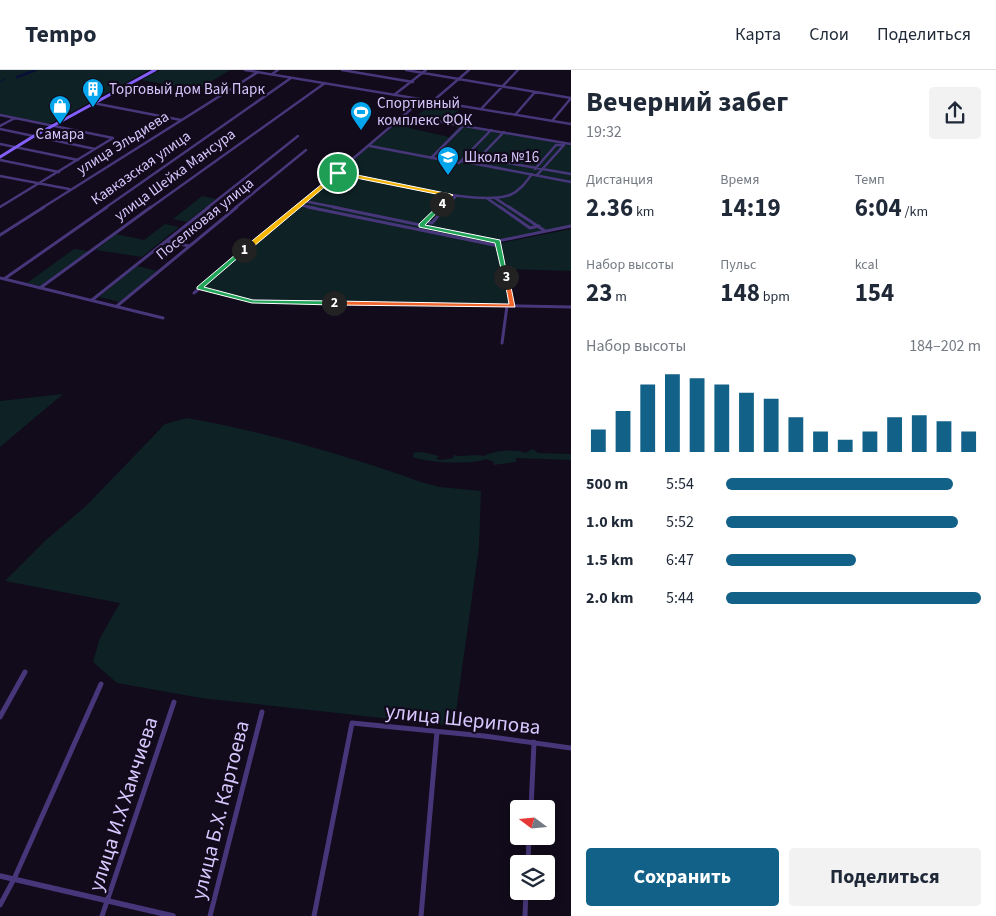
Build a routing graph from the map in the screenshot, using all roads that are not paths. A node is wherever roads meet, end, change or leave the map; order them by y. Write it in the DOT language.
graph roads {
  1 [pos="155,70"];
  2 [pos="245,70"];
  3 [pos="278,70"];
  4 [pos="342,70"];
  5 [pos="406,70"];
  6 [pos="426,70"];
  7 [pos="470,70"];
  8 [pos="518,70"];
  9 [pos="258,72"];
  10 [pos="423,73"];
  11 [pos="272,74"];
  12 [pos="291,78"];
  13 [pos="459,79"];
  14 [pos="413,82"];
  15 [pos="325,83"];
  16 [pos="502,86"];
  17 [pos="536,92"];
  18 [pos="394,94"];
  19 [pos="571,98"];
  20 [pos="422,99"];
  21 [pos="433,101"];
  22 [pos="93,104"];
  23 [pos="481,109"];
  24 [pos="0,115"];
  25 [pos="515,115"];
  26 [pos="406,116"];
  27 [pos="15,118"];
  28 [pos="181,120"];
  29 [pos="552,121"];
  30 [pos="571,124"];
  31 [pos="464,125"];
  32 [pos="53,126"];
  33 [pos="0,128"];
  34 [pos="491,130"];
  35 [pos="504,132"];
  36 [pos="34,136"];
  37 [pos="298,136"];
  38 [pos="0,144"];
  39 [pos="565,144"];
  40 [pos="571,144"];
  41 [pos="370,146"];
  42 [pos="16,147"];
  43 [pos="96,149"];
  44 [pos="306,150"];
  45 [pos="430,158"];
  46 [pos="479,158"];
  47 [pos="0,159"];
  48 [pos="78,160"];
  49 [pos="460,162"];
  50 [pos="474,164"];
  51 [pos="536,168"];
  52 [pos="542,169"];
  53 [pos="59,172"];
  54 [pos="338,173"];
  55 [pos="531,174"];
  56 [pos="571,174"];
  57 [pos="537,175"];
  58 [pos="0,176"];
  59 [pos="571,182"];
  60 [pos="39,184"];
  61 [pos="70,189"];
  62 [pos="450,195"];
  63 [pos="456,196"];
  64 [pos="495,198"];
  65 [pos="488,199"];
  66 [pos="304,201"];
  67 [pos="299,205"];
  68 [pos="1,206"];
  69 [pos="285,217"];
  70 [pos="425,221"];
  71 [pos="421,225"];
  72 [pos="538,226"];
  73 [pos="571,226"];
  74 [pos="545,231"];
  75 [pos="0,235"];
  76 [pos="166,241"];
  77 [pos="498,241"];
  78 [pos="189,246"];
  79 [pos="499,246"];
  80 [pos="2,278"];
  81 [pos="40,288"];
  82 [pos="199,288"];
  83 [pos="194,293"];
  84 [pos="92,300"];
  85 [pos="118,306"];
  86 [pos="507,306"];
  87 [pos="513,306"];
  88 [pos="571,307"];
  89 [pos="163,318"];
  90 [pos="502,343"];
  91 [pos="25,672"];
  92 [pos="101,684"];
  93 [pos="174,702"];
  94 [pos="262,712"];
  95 [pos="0,717"];
  96 [pos="437,732"];
  97 [pos="534,742"];
  98 [pos="571,748"];
  99 [pos="531,800"];
  100 [pos="0,876"];
  101 [pos="14,879"];
  102 [pos="526,900"];
  103 [pos="108,901"];
  104 [pos="0,905"];
  105 [pos="102,916"];
  106 [pos="173,916"];
  107 [pos="210,916"];
  108 [pos="314,916"];
  109 [pos="420,916"];
  110 [pos="525,916"];
  1 -- 22 [label="main road"];
  2 -- 9 [label="street"];
  3 -- 11 [label="street"];
  4 -- 14 [label="street"];
  5 -- 10 [label="street"];
  6 -- 10 [label="street"];
  7 -- 13 [label="street"];
  8 -- 16 [label="street"];
  9 -- 11 [label="street"];
  9 -- 28 [label="street, улица Эльдиева"];
  10 -- 13 [label="street"];
  10 -- 14 [label="street"];
  11 -- 12 [label="street"];
  12 -- 15 [label="street"];
  12 -- 80 [label="street, Кавказская улица"];
  13 -- 16 [label="street"];
  13 -- 21 [label="street"];
  14 -- 18 [label="street"];
  15 -- 18 [label="street"];
  15 -- 81 [label="street, улица Шейха Мансура"];
  16 -- 17 [label="street"];
  16 -- 23 [label="street"];
  17 -- 19 [label="street"];
  17 -- 25 [label="street"];
  18 -- 20 [label="street"];
  19 -- 29 [label="street"];
  20 -- 21 [label="street"];
  20 -- 26 [label="street"];
  21 -- 23 [label="street"];
  22 -- 28 [label="street"];
  22 -- 32 [label="main road"];
  23 -- 25 [label="street"];
  24 -- 27 [label="street"];
  25 -- 29 [label="street"];
  26 -- 31 [label="street"];
  26 -- 41 [label="street"];
  27 -- 32 [label="street"];
  27 -- 33 [label="street"];
  28 -- 61 [label="street, улица Эльдиева"];
  29 -- 30 [label="street"];
  31 -- 34 [label="street"];
  31 -- 45 [label="street"];
  32 -- 36 [label="main road"];
  32 -- 43 [label="street"];
  33 -- 36 [label="street"];
  34 -- 35 [label="street"];
  34 -- 49 [label="street"];
  35 -- 39 [label="street"];
  35 -- 46 [label="street"];
  36 -- 42 [label="main road"];
  36 -- 43 [label="street"];
  37 -- 76 [label="street"];
  38 -- 42 [label="street"];
  39 -- 40 [label="street"];
  39 -- 51 [label="street"];
  39 -- 52 [label="street"];
  41 -- 45 [label="street"];
  41 -- 54 [label="street"];
  42 -- 47 [label="main road"];
  42 -- 48 [label="street"];
  43 -- 48 [label="street"];
  44 -- 78 [label="street, Поселковая улица"];
  45 -- 49 [label="street"];
  46 -- 50 [label="street"];
  46 -- 51 [label="street"];
  47 -- 53 [label="street"];
  48 -- 53 [label="street"];
  49 -- 50 [label="street"];
  50 -- 55 [label="street"];
  51 -- 52 [label="street"];
  51 -- 55 [label="street"];
  52 -- 56 [label="street"];
  52 -- 57 [label="street"];
  53 -- 60 [label="street"];
  54 -- 62 [label="street"];
  54 -- 66 [label="street"];
  55 -- 57 [label="street"];
  55 -- 64 [label="street"];
  57 -- 59 [label="street"];
  58 -- 60 [label="street"];
  60 -- 61 [label="street"];
  60 -- 68 [label="street"];
  61 -- 75 [label="street, улица Эльдиева"];
  62 -- 63 [label="street"];
  62 -- 70 [label="street"];
  63 -- 65 [label="street"];
  63 -- 70 [label="street"];
  64 -- 65 [label="street"];
  64 -- 72 [label="street"];
  65 -- 72 [label="street"];
  66 -- 67 [label="street"];
  66 -- 71 [label="street"];
  67 -- 69 [label="street"];
  67 -- 79 [label="street"];
  69 -- 82 [label="street"];
  70 -- 71 [label="street"];
  71 -- 77 [label="street"];
  72 -- 74 [label="street"];
  73 -- 74 [label="street"];
  74 -- 77 [label="street"];
  76 -- 78 [label="street"];
  76 -- 84 [label="street"];
  77 -- 79 [label="street"];
  78 -- 85 [label="street, Поселковая улица"];
  79 -- 87 [label="street"];
  80 -- 81 [label="street"];
  81 -- 84 [label="street"];
  82 -- 83 [label="street"];
  82 -- 86 [label="street"];
  84 -- 85 [label="street"];
  85 -- 89 [label="street"];
  86 -- 87 [label="street"];
  86 -- 90 [label="street"];
  87 -- 88 [label="street"];
  91 -- 95 [label="street"];
  92 -- 101 [label="street"];
  93 -- 103 [label="street, улица И.Х Хамчиева"];
  94 -- 107 [label="street, улица Б.Х. Картоева"];
  96 -- 97 [label="street, улица Шерипова"];
  96 -- 108 [label="street, улица Шерипова"];
  96 -- 109 [label="street"];
  97 -- 98 [label="street, улица Шерипова"];
  97 -- 99 [label="street"];
  100 -- 101 [label="street"];
  101 -- 103 [label="street"];
  101 -- 104 [label="street"];
  102 -- 110 [label="street"];
  103 -- 105 [label="street, улица И.Х Хамчиева"];
  103 -- 106 [label="street"];
}
